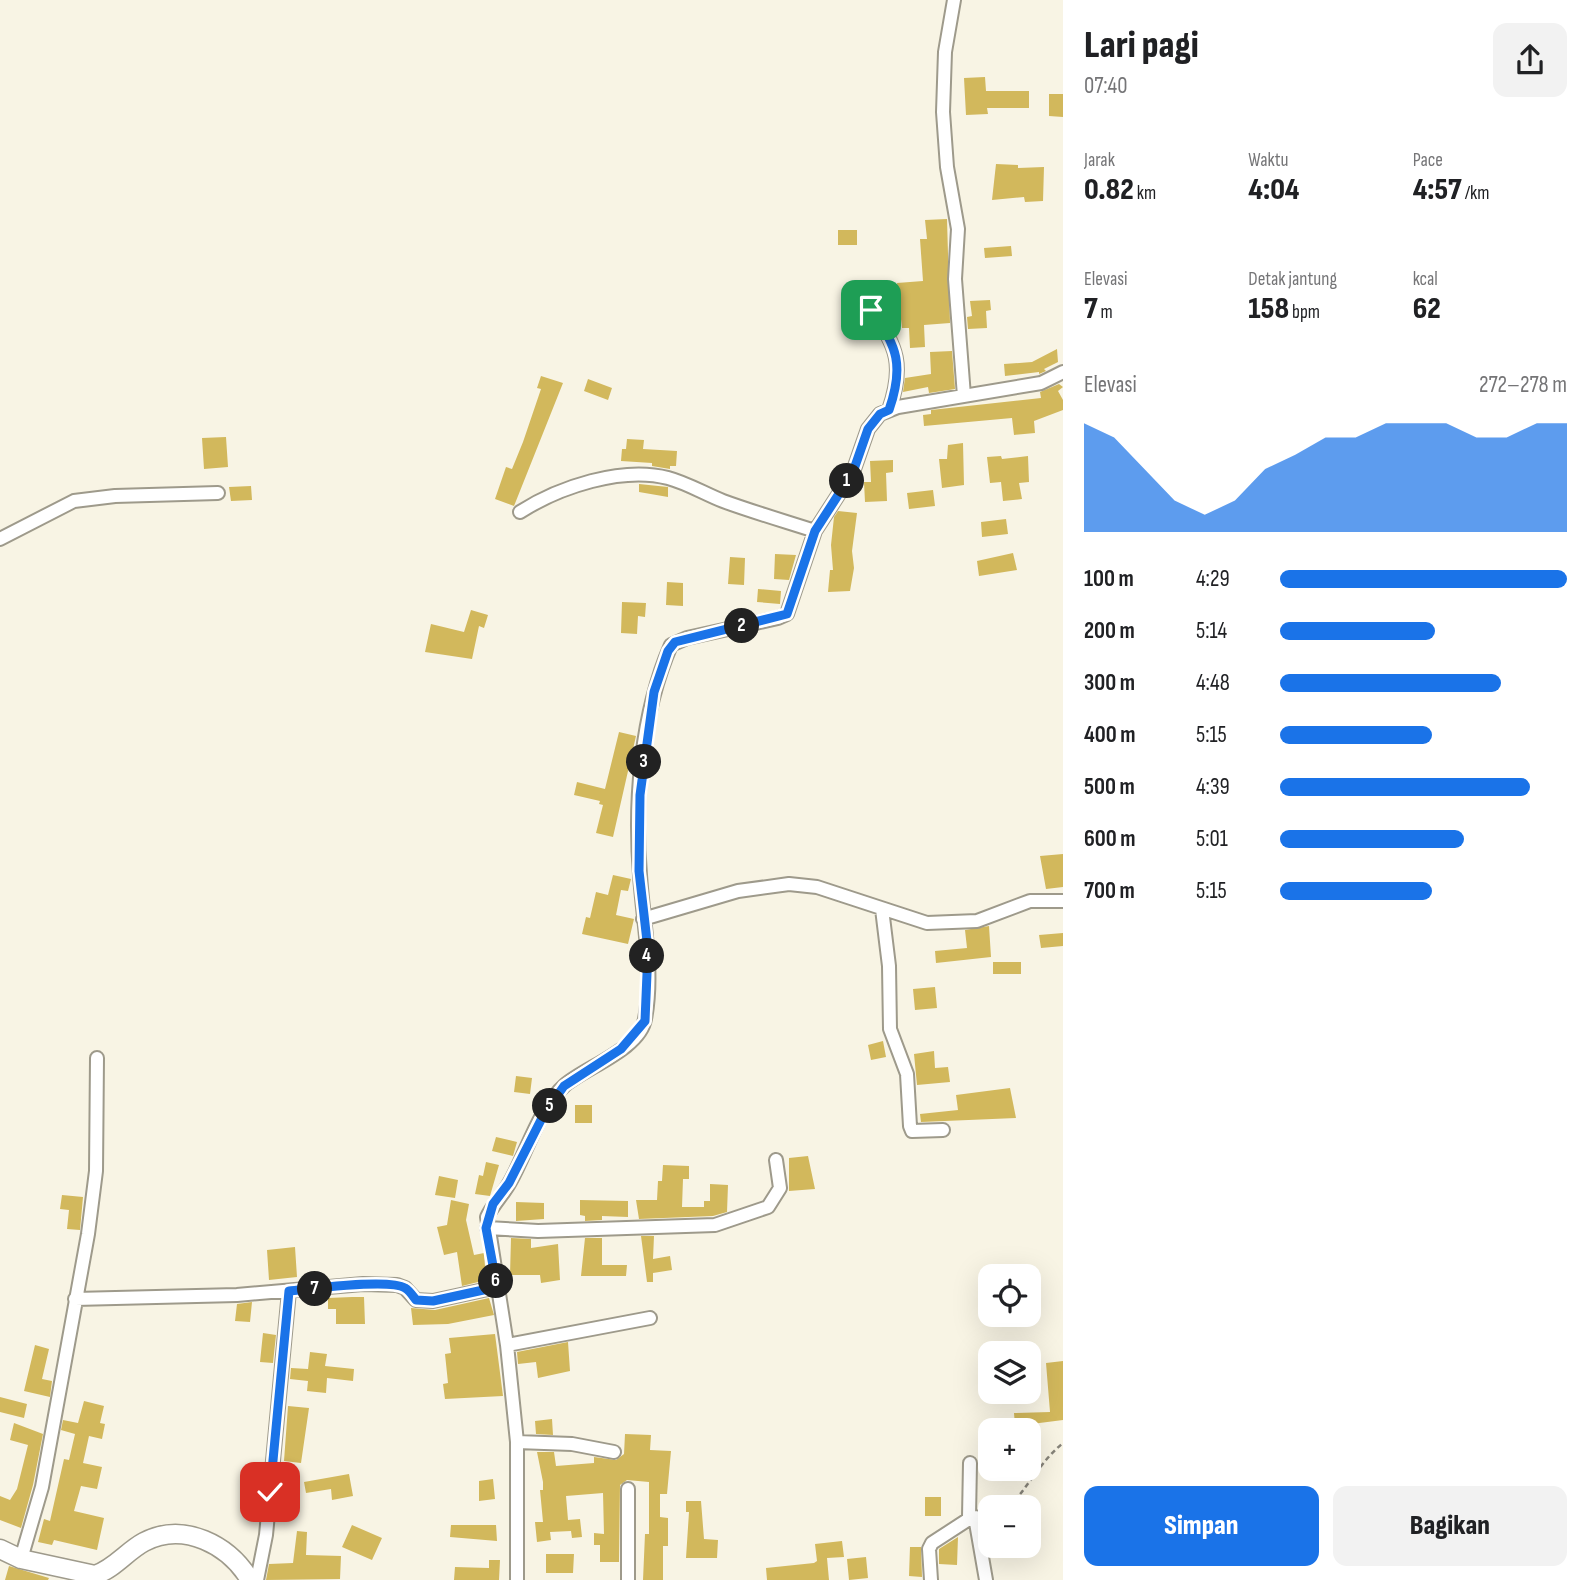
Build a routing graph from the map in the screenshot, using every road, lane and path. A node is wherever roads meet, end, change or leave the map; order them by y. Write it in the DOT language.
graph roads {
  1 [pos="954,0"];
  2 [pos="871,310"];
  3 [pos="1063,372"];
  4 [pos="964,396"];
  5 [pos="889,410"];
  6 [pos="218,493"];
  7 [pos="520,512"];
  8 [pos="815,531"];
  9 [pos="0,540"];
  10 [pos="1063,901"];
  11 [pos="882,909"];
  12 [pos="643,919"];
  13 [pos="97,1058"];
  14 [pos="943,1130"];
  15 [pos="776,1160"];
  16 [pos="486,1228"];
  17 [pos="497,1287"];
  18 [pos="289,1291"];
  19 [pos="75,1299"];
  20 [pos="650,1318"];
  21 [pos="507,1345"];
  22 [pos="517,1442"];
  23 [pos="1063,1443"];
  24 [pos="614,1452"];
  25 [pos="970,1463"];
  26 [pos="628,1489"];
  27 [pos="1021,1495"];
  28 [pos="968,1517"];
  29 [pos="0,1549"];
  30 [pos="21,1559"];
  31 [pos="250,1580"];
  32 [pos="257,1580"];
  33 [pos="517,1580"];
  34 [pos="628,1580"];
  35 [pos="930,1580"];
  36 [pos="986,1580"];
  1 -- 4 [label="street"];
  2 -- 5 [label="street"];
  3 -- 4 [label="street"];
  4 -- 5 [label="street"];
  5 -- 8 [label="street"];
  6 -- 9 [label="street"];
  7 -- 8 [label="street"];
  8 -- 12 [label="street"];
  10 -- 11 [label="street"];
  11 -- 12 [label="street"];
  11 -- 14 [label="street"];
  12 -- 16 [label="street"];
  13 -- 19 [label="street"];
  15 -- 16 [label="street"];
  16 -- 17 [label="street"];
  17 -- 18 [label="street"];
  17 -- 21 [label="street"];
  18 -- 19 [label="street"];
  18 -- 32 [label="street"];
  19 -- 30 [label="street"];
  20 -- 21 [label="street"];
  21 -- 22 [label="street"];
  22 -- 24 [label="street"];
  22 -- 33 [label="street"];
  23 -- 27 [label="path"];
  25 -- 28 [label="street"];
  26 -- 34 [label="street"];
  28 -- 35 [label="street"];
  28 -- 36 [label="street"];
  29 -- 30 [label="main road"];
  30 -- 31 [label="main road"];
}
